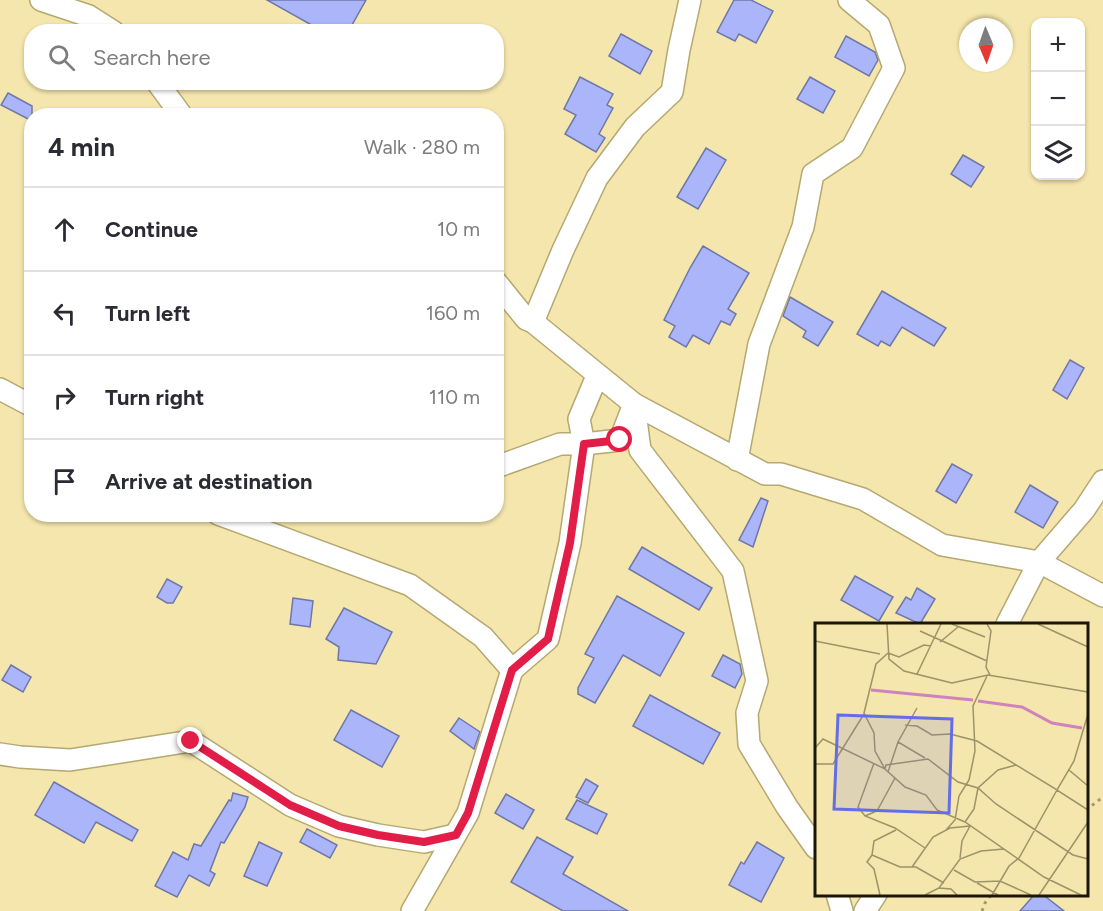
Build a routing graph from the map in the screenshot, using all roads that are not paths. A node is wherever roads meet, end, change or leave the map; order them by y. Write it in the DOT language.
graph roads {
  1 [pos="41,0"];
  2 [pos="690,0"];
  3 [pos="849,0"];
  4 [pos="102,24"];
  5 [pos="163,90"];
  6 [pos="176,108"];
  7 [pos="504,292"];
  8 [pos="533,322"];
  9 [pos="597,376"];
  10 [pos="0,389"];
  11 [pos="24,402"];
  12 [pos="634,404"];
  13 [pos="584,444"];
  14 [pos="737,460"];
  15 [pos="504,464"];
  16 [pos="1103,481"];
  17 [pos="241,522"];
  18 [pos="1039,562"];
  19 [pos="1103,596"];
  20 [pos="1008,623"];
  21 [pos="512,670"];
  22 [pos="0,753"];
  23 [pos="456,835"];
  24 [pos="815,847"];
  25 [pos="838,896"];
  26 [pos="875,896"];
  27 [pos="412,911"];
  28 [pos="842,911"];
  29 [pos="865,911"];
  1 -- 4 [label="street"];
  2 -- 8 [label="street"];
  3 -- 14 [label="street"];
  5 -- 6 [label="street"];
  7 -- 8 [label="street"];
  8 -- 9 [label="street"];
  9 -- 12 [label="street"];
  9 -- 13 [label="street"];
  10 -- 11 [label="street"];
  12 -- 13 [label="street"];
  12 -- 14 [label="street"];
  12 -- 24 [label="street"];
  13 -- 15 [label="street"];
  13 -- 21 [label="street"];
  14 -- 18 [label="street"];
  16 -- 18 [label="street"];
  17 -- 21 [label="street"];
  18 -- 19 [label="street"];
  18 -- 20 [label="street"];
  21 -- 23 [label="street"];
  22 -- 23 [label="street"];
  23 -- 27 [label="street"];
  25 -- 28 [label="street"];
  26 -- 29 [label="street"];
}
